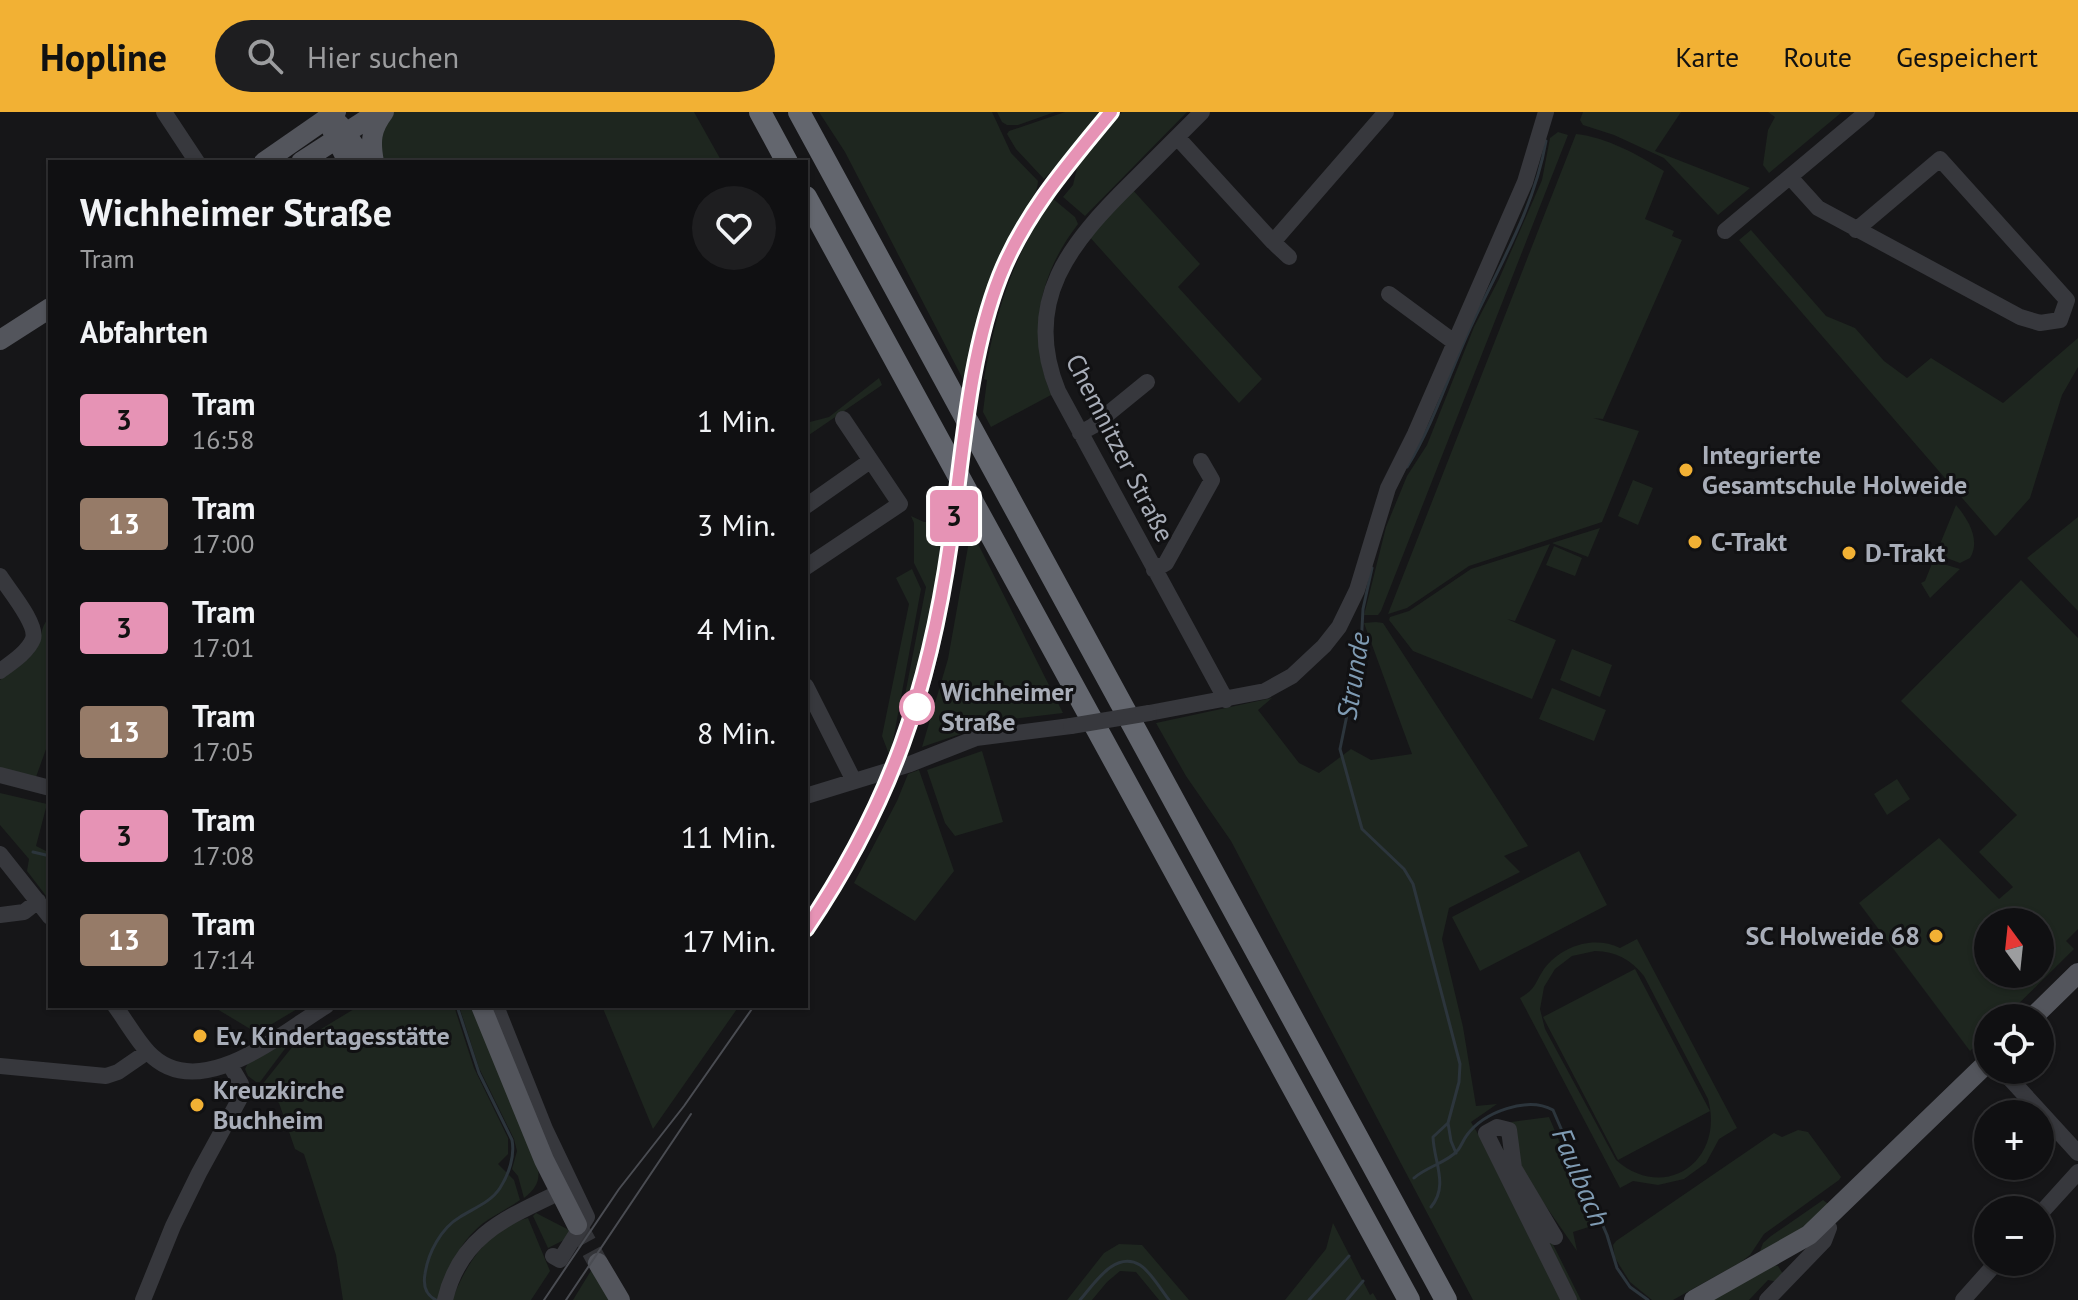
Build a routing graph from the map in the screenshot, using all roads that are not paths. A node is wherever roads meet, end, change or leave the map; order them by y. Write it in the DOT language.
graph roads {
  1 [pos="164,112"];
  2 [pos="381,112"];
  3 [pos="760,112"];
  4 [pos="799,112"];
  5 [pos="1202,112"];
  6 [pos="1386,112"];
  7 [pos="1546,112"];
  8 [pos="1867,112"];
  9 [pos="333,114"];
  10 [pos="341,137"];
  11 [pos="1177,137"];
  12 [pos="196,160"];
  13 [pos="267,160"];
  14 [pos="309,160"];
  15 [pos="347,160"];
  16 [pos="364,160"];
  17 [pos="374,160"];
  18 [pos="786,160"];
  19 [pos="1790,177"];
  20 [pos="808,201"];
  21 [pos="1856,230"];
  22 [pos="1725,231"];
  23 [pos="1273,242"];
  24 [pos="1289,257"];
  25 [pos="1389,294"];
  26 [pos="48,309"];
  27 [pos="0,340"];
  28 [pos="1454,342"];
  29 [pos="1147,382"];
  30 [pos="843,419"];
  31 [pos="1080,433"];
  32 [pos="870,461"];
  33 [pos="1201,461"];
  34 [pos="808,505"];
  35 [pos="808,566"];
  36 [pos="1154,570"];
  37 [pos="0,576"];
  38 [pos="0,671"];
  39 [pos="808,690"];
  40 [pos="1226,700"];
  41 [pos="0,775"];
  42 [pos="854,781"];
  43 [pos="48,787"];
  44 [pos="808,795"];
  45 [pos="0,854"];
  46 [pos="38,901"];
  47 [pos="48,914"];
  48 [pos="0,915"];
  49 [pos="2078,973"];
  50 [pos="2046,1004"];
  51 [pos="116,1008"];
  52 [pos="323,1008"];
  53 [pos="482,1008"];
  54 [pos="497,1008"];
  55 [pos="147,1052"];
  56 [pos="230,1065"];
  57 [pos="0,1066"];
  58 [pos="1974,1076"];
  59 [pos="2015,1084"];
  60 [pos="2078,1153"];
  61 [pos="2078,1172"];
  62 [pos="560,1192"];
  63 [pos="2054,1199"];
  64 [pos="1824,1223"];
  65 [pos="577,1225"];
  66 [pos="1555,1237"];
  67 [pos="553,1256"];
  68 [pos="598,1263"];
  69 [pos="1984,1276"];
  70 [pos="1444,1293"];
  71 [pos="1405,1295"];
  72 [pos="446,1296"];
  73 [pos="143,1300"];
  74 [pos="620,1300"];
  75 [pos="1569,1300"];
  76 [pos="1694,1300"];
  77 [pos="1767,1300"];
  78 [pos="1963,1300"];
  1 -- 12 [label="street"];
  2 -- 10 [label="main road"];
  2 -- 17 [label="main road"];
  3 -- 18 [label="highway"];
  4 -- 70 [label="highway"];
  5 -- 11 [label="street, Chemnitzer Straße"];
  6 -- 23 [label="street"];
  7 -- 28 [label="street"];
  8 -- 19 [label="street"];
  9 -- 10 [label="main road"];
  9 -- 13 [label="main road"];
  10 -- 14 [label="main road"];
  10 -- 15 [label="main road"];
  10 -- 16 [label="main road"];
  11 -- 23 [label="street"];
  11 -- 31 [label="street, Chemnitzer Straße"];
  19 -- 21 [label="street"];
  19 -- 22 [label="street"];
  20 -- 71 [label="highway"];
  21 -- 21 [label="street"];
  23 -- 24 [label="street"];
  25 -- 28 [label="street"];
  26 -- 27 [label="main road"];
  28 -- 40 [label="street"];
  29 -- 31 [label="street"];
  30 -- 32 [label="street"];
  31 -- 36 [label="street, Chemnitzer Straße"];
  32 -- 34 [label="street"];
  32 -- 35 [label="street"];
  33 -- 36 [label="street"];
  36 -- 40 [label="street, Chemnitzer Straße"];
  37 -- 38 [label="street"];
  39 -- 42 [label="street"];
  40 -- 42 [label="street, bridge"];
  41 -- 43 [label="street"];
  42 -- 44 [label="street"];
  45 -- 46 [label="street"];
  46 -- 47 [label="street"];
  46 -- 48 [label="street"];
  49 -- 50 [label="main road"];
  51 -- 55 [label="street"];
  52 -- 56 [label="street"];
  53 -- 62 [label="main road"];
  54 -- 67 [label="street"];
  55 -- 56 [label="street"];
  55 -- 57 [label="street"];
  56 -- 73 [label="street"];
  58 -- 64 [label="main road"];
  59 -- 60 [label="street"];
  61 -- 63 [label="street"];
  62 -- 65 [label="main road"];
  62 -- 72 [label="street"];
  64 -- 76 [label="main road"];
  64 -- 77 [label="street"];
  66 -- 75 [label="street"];
  68 -- 74 [label="main road"];
  69 -- 78 [label="street"];
}
